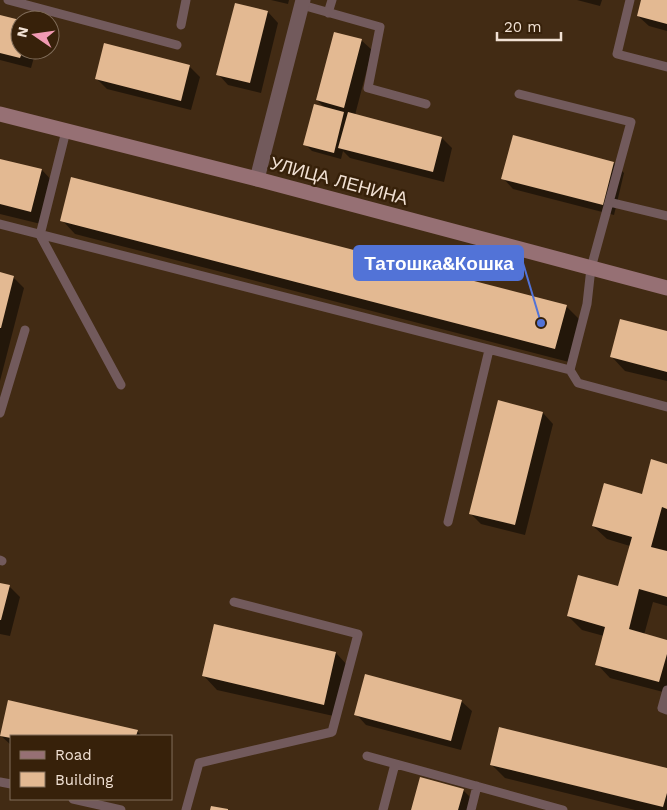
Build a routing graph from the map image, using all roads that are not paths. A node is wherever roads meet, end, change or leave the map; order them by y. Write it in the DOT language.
graph roads {
  1 [pos="8,0"];
  2 [pos="186,0"];
  3 [pos="332,0"];
  4 [pos="630,0"];
  5 [pos="302,3"];
  6 [pos="328,13"];
  7 [pos="181,25"];
  8 [pos="178,45"];
  9 [pos="667,67"];
  10 [pos="519,94"];
  11 [pos="426,104"];
  12 [pos="0,114"];
  13 [pos="66,132"];
  14 [pos="257,179"];
  15 [pos="609,202"];
  16 [pos="667,216"];
  17 [pos="0,224"];
  18 [pos="40,234"];
  19 [pos="590,268"];
  20 [pos="667,288"];
  21 [pos="25,330"];
  22 [pos="489,350"];
  23 [pos="570,370"];
  24 [pos="121,385"];
  25 [pos="667,407"];
  26 [pos="0,413"];
  27 [pos="448,522"];
  28 [pos="234,602"];
  29 [pos="667,690"];
  30 [pos="667,710"];
  31 [pos="367,756"];
  32 [pos="395,764"];
  33 [pos="478,786"];
  34 [pos="77,800"];
  35 [pos="121,810"];
  36 [pos="186,810"];
  37 [pos="383,810"];
  38 [pos="471,810"];
  39 [pos="563,810"];
  1 -- 8 [label="lane"];
  2 -- 7 [label="lane"];
  3 -- 6 [label="lane"];
  4 -- 9 [label="lane"];
  5 -- 6 [label="lane"];
  5 -- 14 [label="street"];
  6 -- 11 [label="lane"];
  10 -- 15 [label="lane"];
  12 -- 13 [label="street, УЛИЦА ЛЕНИНА"];
  13 -- 14 [label="street, УЛИЦА ЛЕНИНА"];
  13 -- 18 [label="lane"];
  14 -- 19 [label="street, УЛИЦА ЛЕНИНА"];
  15 -- 16 [label="lane"];
  15 -- 19 [label="lane"];
  17 -- 18 [label="lane"];
  18 -- 22 [label="lane"];
  18 -- 24 [label="lane"];
  19 -- 20 [label="street, УЛИЦА ЛЕНИНА"];
  19 -- 23 [label="lane"];
  21 -- 26 [label="lane"];
  22 -- 23 [label="lane"];
  22 -- 27 [label="lane"];
  23 -- 25 [label="lane"];
  28 -- 36 [label="lane"];
  29 -- 30 [label="lane"];
  31 -- 32 [label="lane"];
  32 -- 33 [label="lane"];
  32 -- 37 [label="lane"];
  33 -- 38 [label="lane"];
  33 -- 39 [label="lane"];
  34 -- 35 [label="lane"];
}
